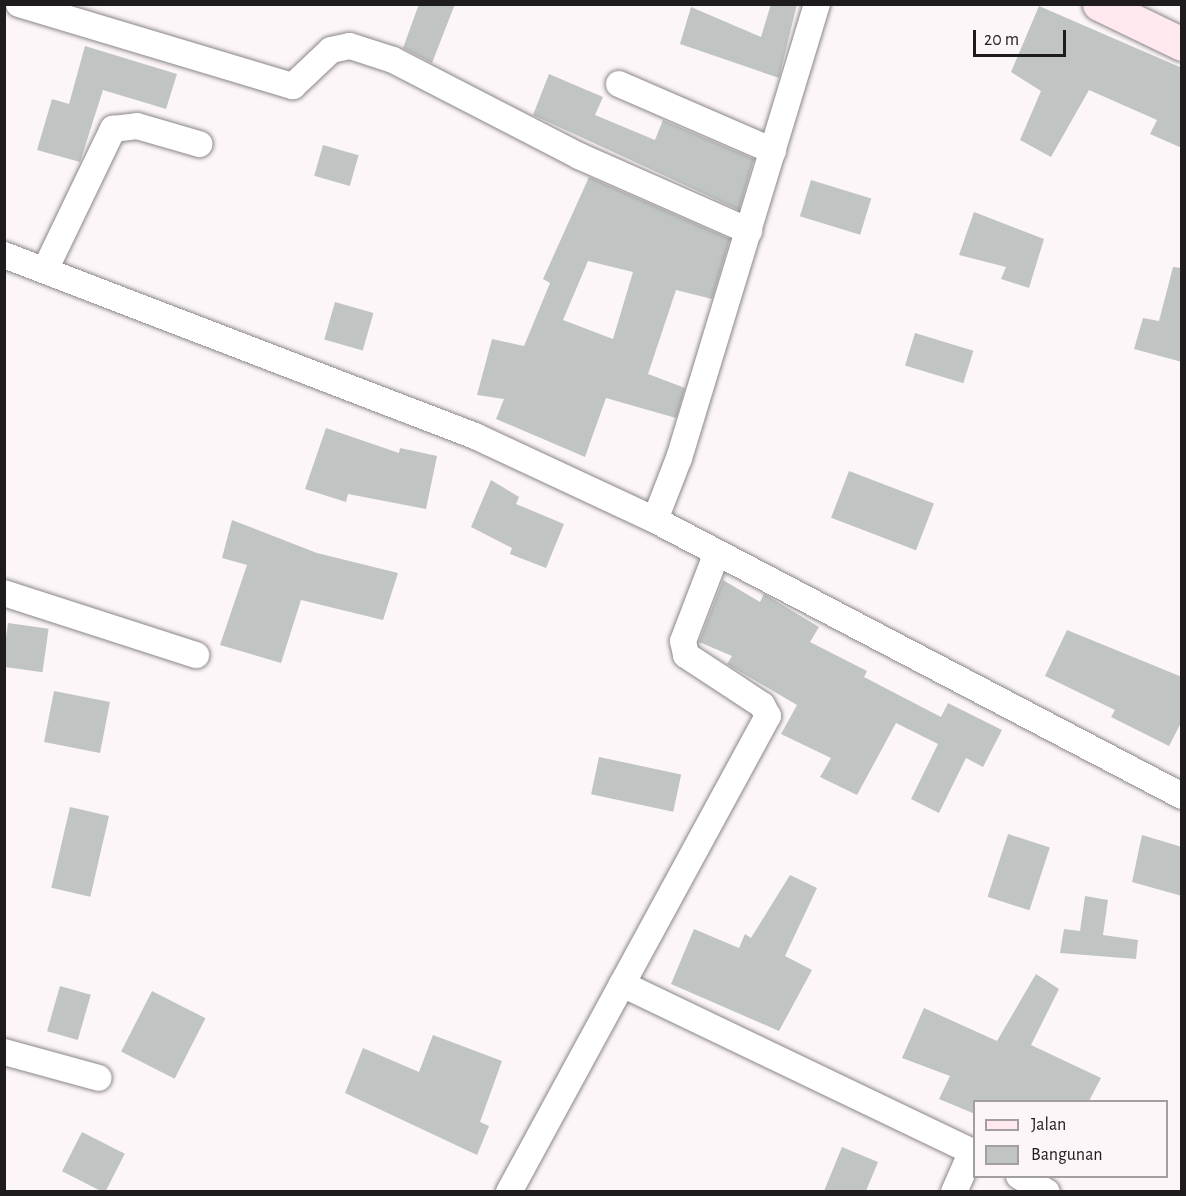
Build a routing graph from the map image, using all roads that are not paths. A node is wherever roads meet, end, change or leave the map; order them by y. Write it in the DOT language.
graph roads {
  1 [pos="19,4"];
  2 [pos="817,4"];
  3 [pos="1099,4"];
  4 [pos="1182,44"];
  5 [pos="618,84"];
  6 [pos="199,144"];
  7 [pos="773,150"];
  8 [pos="749,231"];
  9 [pos="4,255"];
  10 [pos="45,270"];
  11 [pos="655,520"];
  12 [pos="716,555"];
  13 [pos="4,593"];
  14 [pos="196,655"];
  15 [pos="1182,796"];
  16 [pos="622,984"];
  17 [pos="4,1052"];
  18 [pos="99,1078"];
  19 [pos="973,1152"];
  20 [pos="1023,1178"];
  21 [pos="509,1191"];
  22 [pos="954,1191"];
  23 [pos="1047,1191"];
  1 -- 8 [label="street"];
  2 -- 7 [label="street"];
  3 -- 4 [label="main road"];
  5 -- 7 [label="street"];
  6 -- 10 [label="street"];
  7 -- 8 [label="street"];
  8 -- 11 [label="street"];
  9 -- 10 [label="street"];
  10 -- 11 [label="street"];
  11 -- 12 [label="street"];
  12 -- 15 [label="street"];
  12 -- 16 [label="street"];
  13 -- 14 [label="street"];
  16 -- 19 [label="street"];
  16 -- 21 [label="street"];
  17 -- 18 [label="street"];
  19 -- 22 [label="street"];
  20 -- 23 [label="street"];
}
